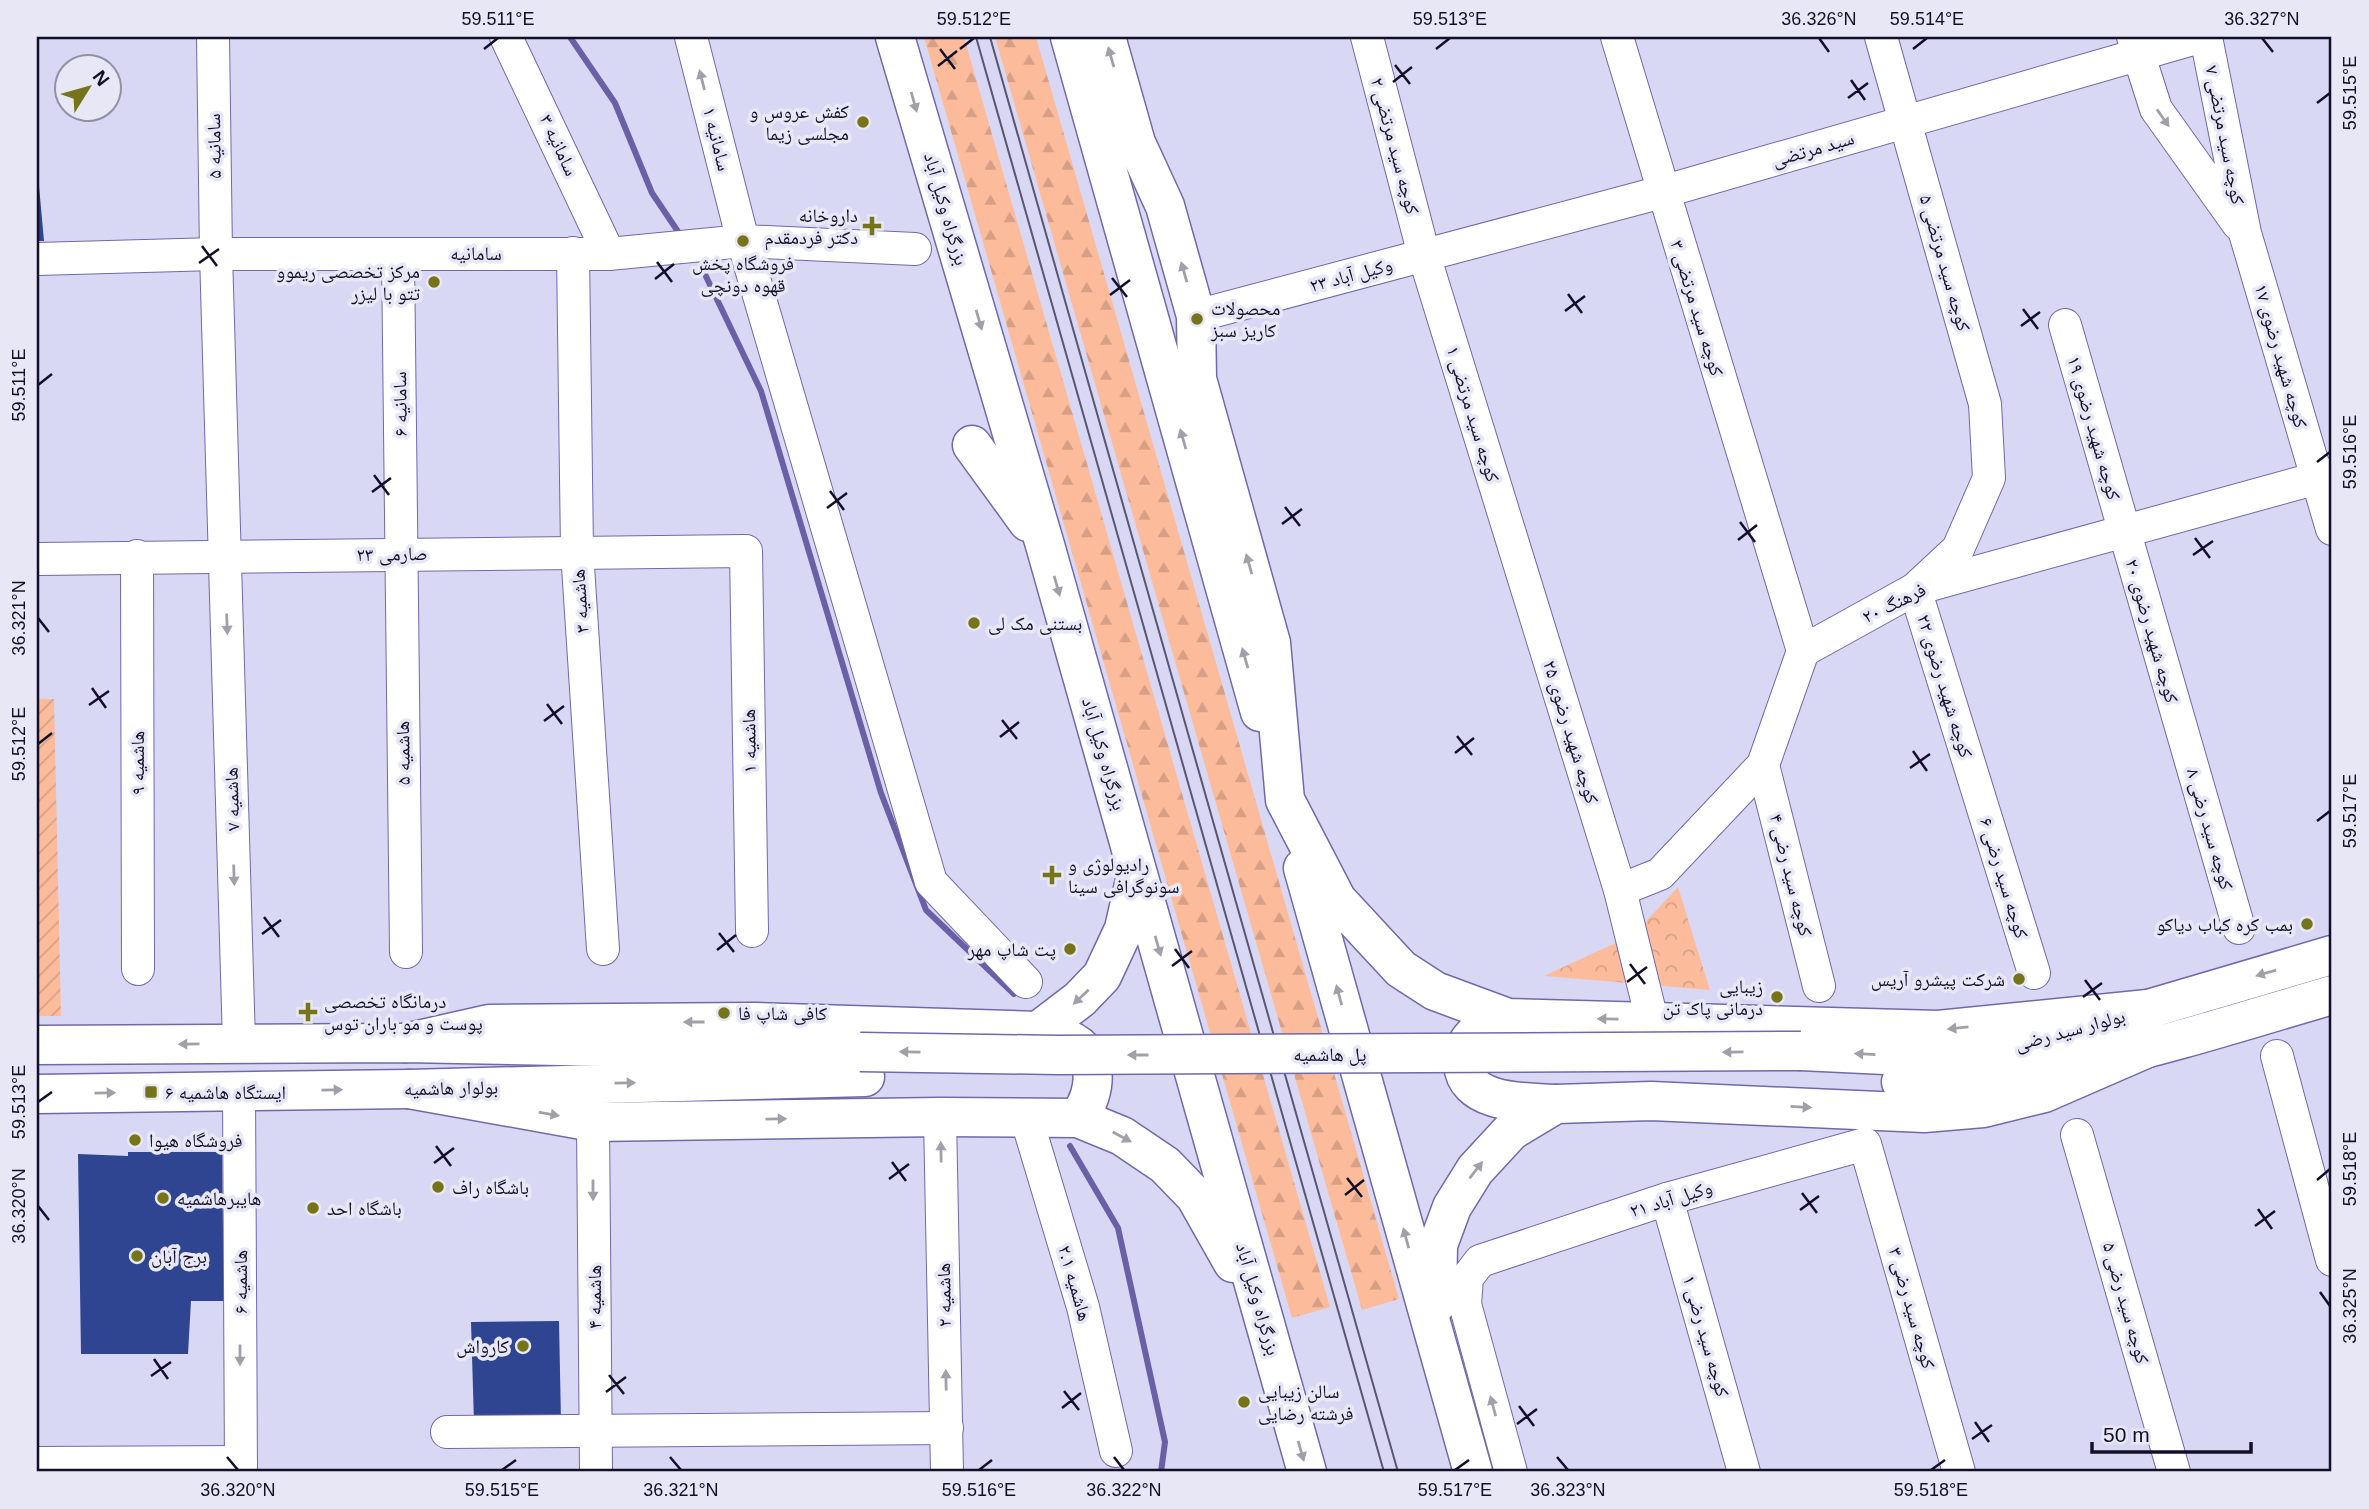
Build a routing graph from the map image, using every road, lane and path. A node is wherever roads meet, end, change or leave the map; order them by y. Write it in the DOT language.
graph roads {
  1 [pos="213,37"];
  2 [pos="506,37"];
  3 [pos="691,37"];
  4 [pos="895,37"];
  5 [pos="1070,37"];
  6 [pos="1106,37"];
  7 [pos="1367,37"];
  8 [pos="1617,37"];
  9 [pos="1881,37"];
  10 [pos="2200,37"];
  11 [pos="2206,37"];
  12 [pos="2136,46"];
  13 [pos="1905,122"];
  14 [pos="1662,192"];
  15 [pos="2245,233"];
  16 [pos="743,241"];
  17 [pos="915,249"];
  18 [pos="573,253"];
  19 [pos="216,254"];
  20 [pos="398,254"];
  21 [pos="609,254"];
  22 [pos="1424,255"];
  23 [pos="37,258"];
  24 [pos="1196,316"];
  25 [pos="2065,325"];
  26 [pos="972,445"];
  27 [pos="2324,476"];
  28 [pos="2332,529"];
  29 [pos="2122,532"];
  30 [pos="1045,545"];
  31 [pos="577,551"];
  32 [pos="746,551"];
  33 [pos="401,554"];
  34 [pos="225,555"];
  35 [pos="136,556"];
  36 [pos="37,559"];
  37 [pos="1523,573"];
  38 [pos="1915,589"];
  39 [pos="1803,651"];
  40 [pos="2181,731"];
  41 [pos="1763,765"];
  42 [pos="1975,783"];
  43 [pos="1285,800"];
  44 [pos="1137,870"];
  45 [pos="1620,890"];
  46 [pos="2239,928"];
  47 [pos="752,931"];
  48 [pos="603,949"];
  49 [pos="406,952"];
  50 [pos="2332,955"];
  51 [pos="138,969"];
  52 [pos="2034,973"];
  53 [pos="1026,982"];
  54 [pos="1819,986"];
  55 [pos="2332,995"];
  56 [pos="1508,1018"];
  57 [pos="1652,1020"];
  58 [pos="2154,1026"];
  59 [pos="1038,1031"];
  60 [pos="239,1043"];
  61 [pos="405,1043"];
  62 [pos="37,1045"];
  63 [pos="2277,1056"];
  64 [pos="862,1064"];
  65 [pos="1800,1064"];
  66 [pos="410,1089"];
  67 [pos="239,1091"];
  68 [pos="37,1094"];
  69 [pos="1556,1104"];
  70 [pos="940,1117"];
  71 [pos="1026,1117"];
  72 [pos="1078,1118"];
  73 [pos="593,1122"];
  74 [pos="2077,1135"];
  75 [pos="1865,1144"];
  76 [pos="1667,1199"];
  77 [pos="2332,1260"];
  78 [pos="1262,1314"];
  79 [pos="1437,1351"];
  80 [pos="947,1428"];
  81 [pos="447,1432"];
  82 [pos="595,1432"];
  83 [pos="1116,1451"];
  84 [pos="37,1463"];
  85 [pos="241,1467"];
  86 [pos="596,1472"];
  87 [pos="947,1472"];
  88 [pos="1307,1472"];
  89 [pos="1473,1472"];
  90 [pos="1511,1472"];
  91 [pos="1744,1472"];
  92 [pos="1959,1472"];
  93 [pos="2174,1472"];
  1 -- 19 [label="street, سامانیه ۵"];
  2 -- 21 [label="street, سامانیه ۳"];
  16 -- 3 [label="street, سامانیه ۱, one-way"];
  4 -- 30 [label="main road, بزرگراه وکیل آباد, one-way"];
  43 -- 5 [label="main road, one-way"];
  24 -- 6 [label="main road, one-way"];
  7 -- 22 [label="street, کوچه سید مرتضی ۲"];
  8 -- 14 [label="street, کوچه سید مرتضی ۳"];
  9 -- 13 [label="street, کوچه سید مرتضی ۵"];
  10 -- 12 [label="street, سید مرتضی"];
  11 -- 15 [label="street, کوچه سید مرتضی ۷"];
  12 -- 13 [label="street, سید مرتضی"];
  12 -- 15 [label="street, one-way"];
  13 -- 14 [label="street, سید مرتضی"];
  13 -- 38 [label="street, کوچه سید مرتضی ۵"];
  14 -- 22 [label="street, سید مرتضی"];
  14 -- 39 [label="street, کوچه سید مرتضی ۳"];
  15 -- 27 [label="street, کوچه شهید رضوی ۱۷"];
  16 -- 17 [label="street, سامانیه"];
  16 -- 21 [label="street, سامانیه"];
  16 -- 53 [label="street, سامانیه ۱"];
  18 -- 20 [label="street, سامانیه"];
  18 -- 21 [label="street, سامانیه"];
  18 -- 31 [label="street, هاشمیه ۳"];
  19 -- 20 [label="street, سامانیه"];
  19 -- 23 [label="street, سامانیه"];
  19 -- 34 [label="street, سامانیه ۵"];
  20 -- 33 [label="street, سامانیه ۶"];
  22 -- 24 [label="street, ۲۳ وکیل آباد"];
  22 -- 37 [label="street, کوچه سید مرتضی ۱"];
  43 -- 24 [label="main road, one-way"];
  25 -- 29 [label="street, کوچه شهید رضوی ۱۹"];
  26 -- 30 [label="main road"];
  27 -- 28 [label="street, کوچه شهید رضوی ۱۷"];
  27 -- 29 [label="street, فرهنگ ۲۰"];
  29 -- 38 [label="street, فرهنگ ۲۰"];
  29 -- 40 [label="street, کوچه شهید رضوی ۲۰"];
  30 -- 44 [label="main road, بزرگراه وکیل آباد, one-way"];
  31 -- 32 [label="street, صارمی ۲۳"];
  31 -- 33 [label="street, صارمی ۲۳"];
  31 -- 48 [label="street, هاشمیه ۳"];
  32 -- 47 [label="street, هاشمیه ۱"];
  33 -- 34 [label="street, صارمی ۲۳"];
  33 -- 49 [label="street, هاشمیه ۵"];
  34 -- 35 [label="street, صارمی ۲۳"];
  34 -- 60 [label="street, هاشمیه ۷, one-way"];
  35 -- 36 [label="street, صارمی ۲۳"];
  35 -- 51 [label="street, هاشمیه ۹"];
  37 -- 45 [label="street, کوچه شهید رضوی ۲۵"];
  38 -- 39 [label="street, فرهنگ ۲۰"];
  38 -- 42 [label="street, کوچه شهید رضوی ۲۲"];
  39 -- 41 [label="street"];
  40 -- 46 [label="street, کوچه سید رضی ۸"];
  41 -- 45 [label="street"];
  41 -- 54 [label="street, کوچه سید رضی ۴"];
  42 -- 52 [label="street, کوچه سید رضی ۶"];
  43 -- 56 [label="main road"];
  79 -- 43 [label="main road, one-way"];
  44 -- 59 [label="main road, one-way"];
  44 -- 78 [label="main road, بزرگراه وکیل آباد, one-way"];
  45 -- 57 [label="street, کوچه شهید رضوی ۲۵"];
  50 -- 58 [label="main road, بولوار سید رضی, one-way"];
  55 -- 58 [label="main road, بولوار سید رضی"];
  57 -- 56 [label="main road, one-way"];
  56 -- 69 [label="main road"];
  58 -- 57 [label="main road, one-way"];
  58 -- 65 [label="main road, بولوار سید رضی"];
  69 -- 58 [label="main road, one-way"];
  59 -- 61 [label="main road, one-way"];
  59 -- 72 [label="main road"];
  60 -- 61 [label="main road"];
  60 -- 62 [label="main road, one-way"];
  61 -- 64 [label="main road"];
  63 -- 77 [label="street"];
  64 -- 65 [label="main road, پل هاشمیه"];
  66 -- 64 [label="main road, بولوار هاشمیه, one-way"];
  67 -- 66 [label="main road, بولوار هاشمیه, one-way"];
  66 -- 73 [label="main road, one-way"];
  68 -- 67 [label="main road, بولوار هاشمیه, one-way"];
  67 -- 85 [label="street, هاشمیه ۶, one-way"];
  79 -- 69 [label="main road, one-way"];
  70 -- 71 [label="main road"];
  73 -- 70 [label="main road, one-way"];
  80 -- 70 [label="street, هاشمیه ۲, one-way"];
  71 -- 72 [label="main road"];
  71 -- 83 [label="street, هاشمیه ۲.۱"];
  72 -- 78 [label="main road, one-way"];
  73 -- 82 [label="street, هاشمیه ۴, one-way"];
  74 -- 93 [label="street, کوچه سید رضی ۵"];
  75 -- 76 [label="street, ۲۱ وکیل آباد"];
  75 -- 92 [label="street, کوچه سید رضی ۳"];
  90 -- 76 [label="street, ۲۱ وکیل آباد, one-way"];
  76 -- 91 [label="street, کوچه سید رضی ۱"];
  78 -- 88 [label="main road, بزرگراه وکیل آباد, one-way"];
  79 -- 89 [label="main road"];
  80 -- 82 [label="street"];
  80 -- 87 [label="street, هاشمیه ۲"];
  81 -- 82 [label="street"];
  82 -- 86 [label="street, هاشمیه ۴"];
  84 -- 85 [label="street"];
}
